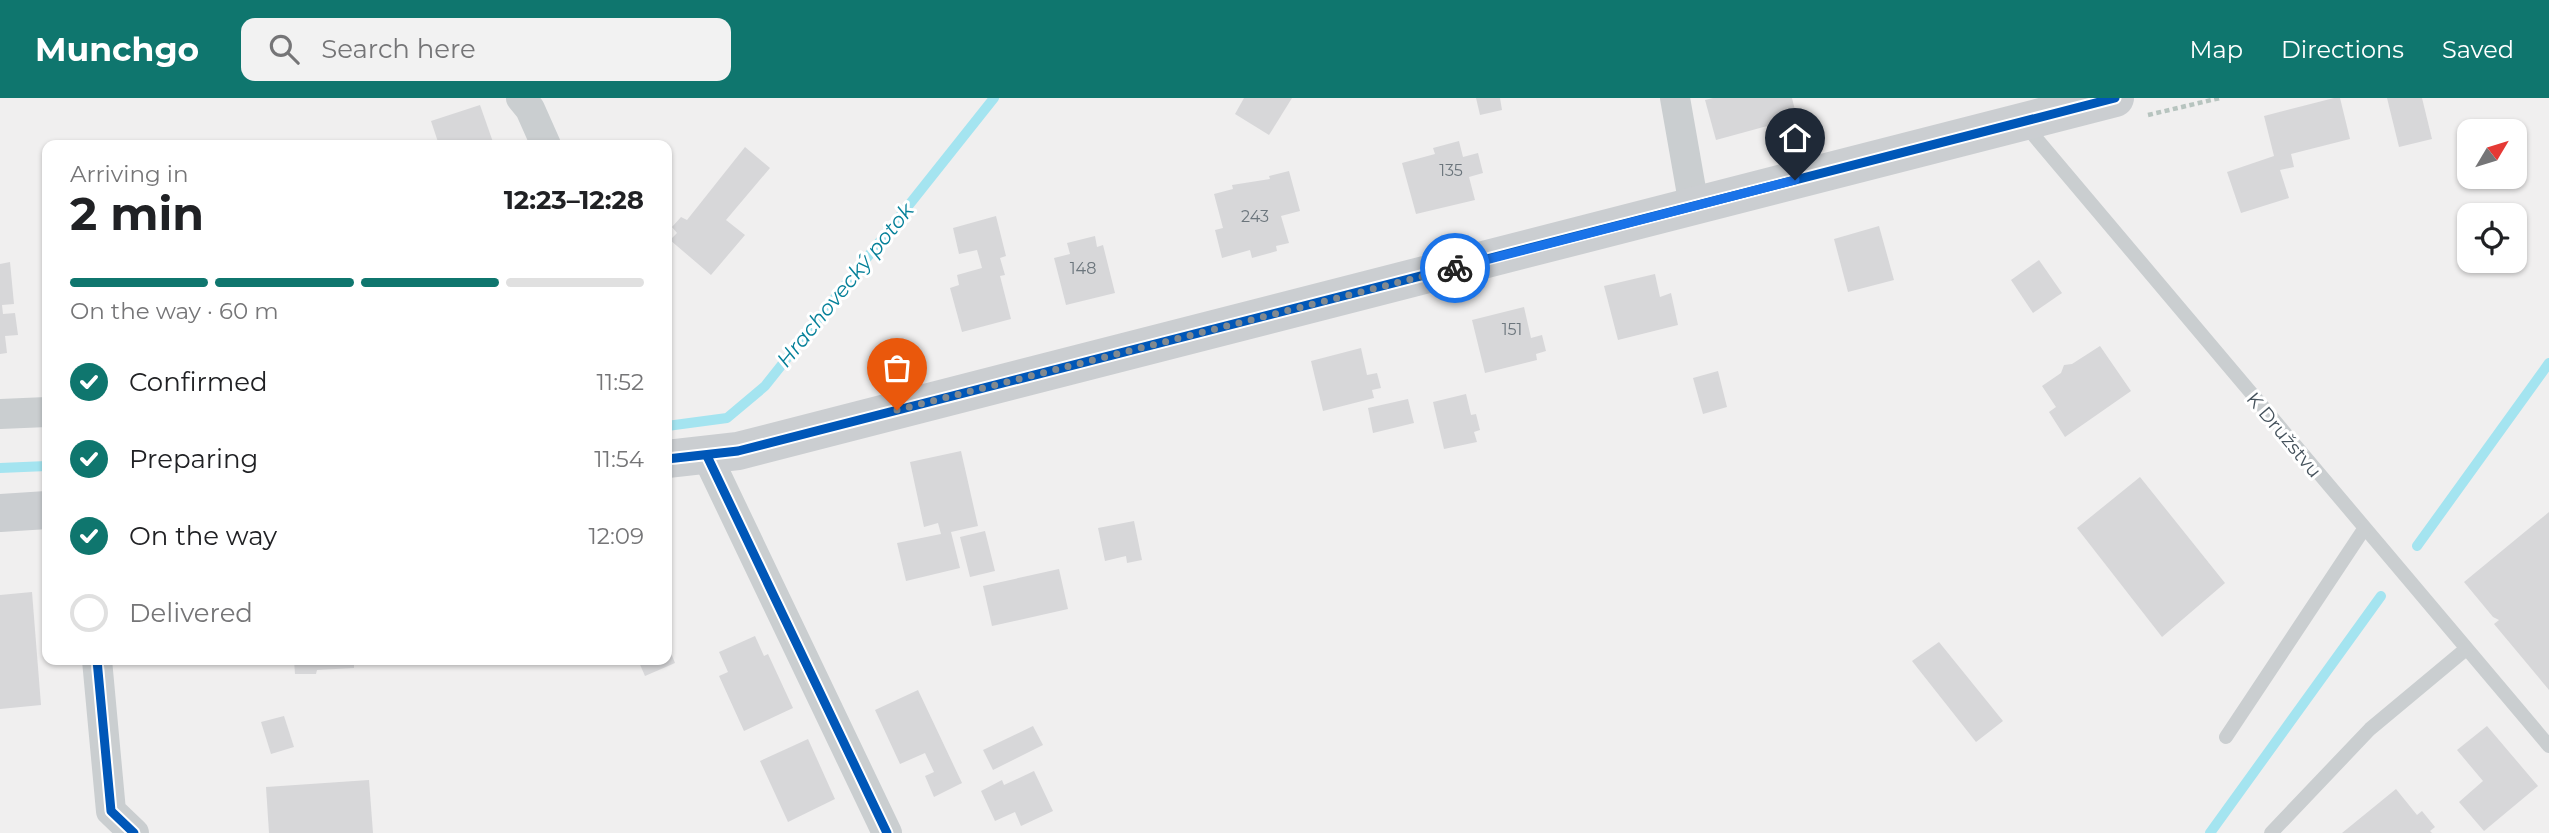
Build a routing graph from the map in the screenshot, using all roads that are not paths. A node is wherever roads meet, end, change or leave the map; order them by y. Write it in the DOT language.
graph roads {
  1 [pos="521,98"];
  2 [pos="1675,98"];
  3 [pos="2129,107"];
  4 [pos="2022,122"];
  5 [pos="544,140"];
  6 [pos="1694,206"];
  7 [pos="42,412"];
  8 [pos="0,414"];
  9 [pos="707,456"];
  10 [pos="672,459"];
  11 [pos="42,510"];
  12 [pos="0,513"];
  13 [pos="2364,529"];
  14 [pos="2466,649"];
  15 [pos="97,665"];
  16 [pos="2226,737"];
  17 [pos="2549,746"];
  18 [pos="134,833"];
  19 [pos="887,833"];
  20 [pos="2271,833"];
  1 -- 5 [label="street"];
  2 -- 6 [label="street"];
  3 -- 4 [label="street"];
  4 -- 6 [label="street"];
  4 -- 13 [label="lane, K Družstvu"];
  6 -- 9 [label="street"];
  7 -- 8 [label="street"];
  9 -- 10 [label="street"];
  9 -- 19 [label="street"];
  11 -- 12 [label="street"];
  13 -- 14 [label="lane, K Družstvu"];
  13 -- 16 [label="lane"];
  14 -- 17 [label="lane, K Družstvu"];
  14 -- 20 [label="lane"];
  15 -- 18 [label="street"];
}
